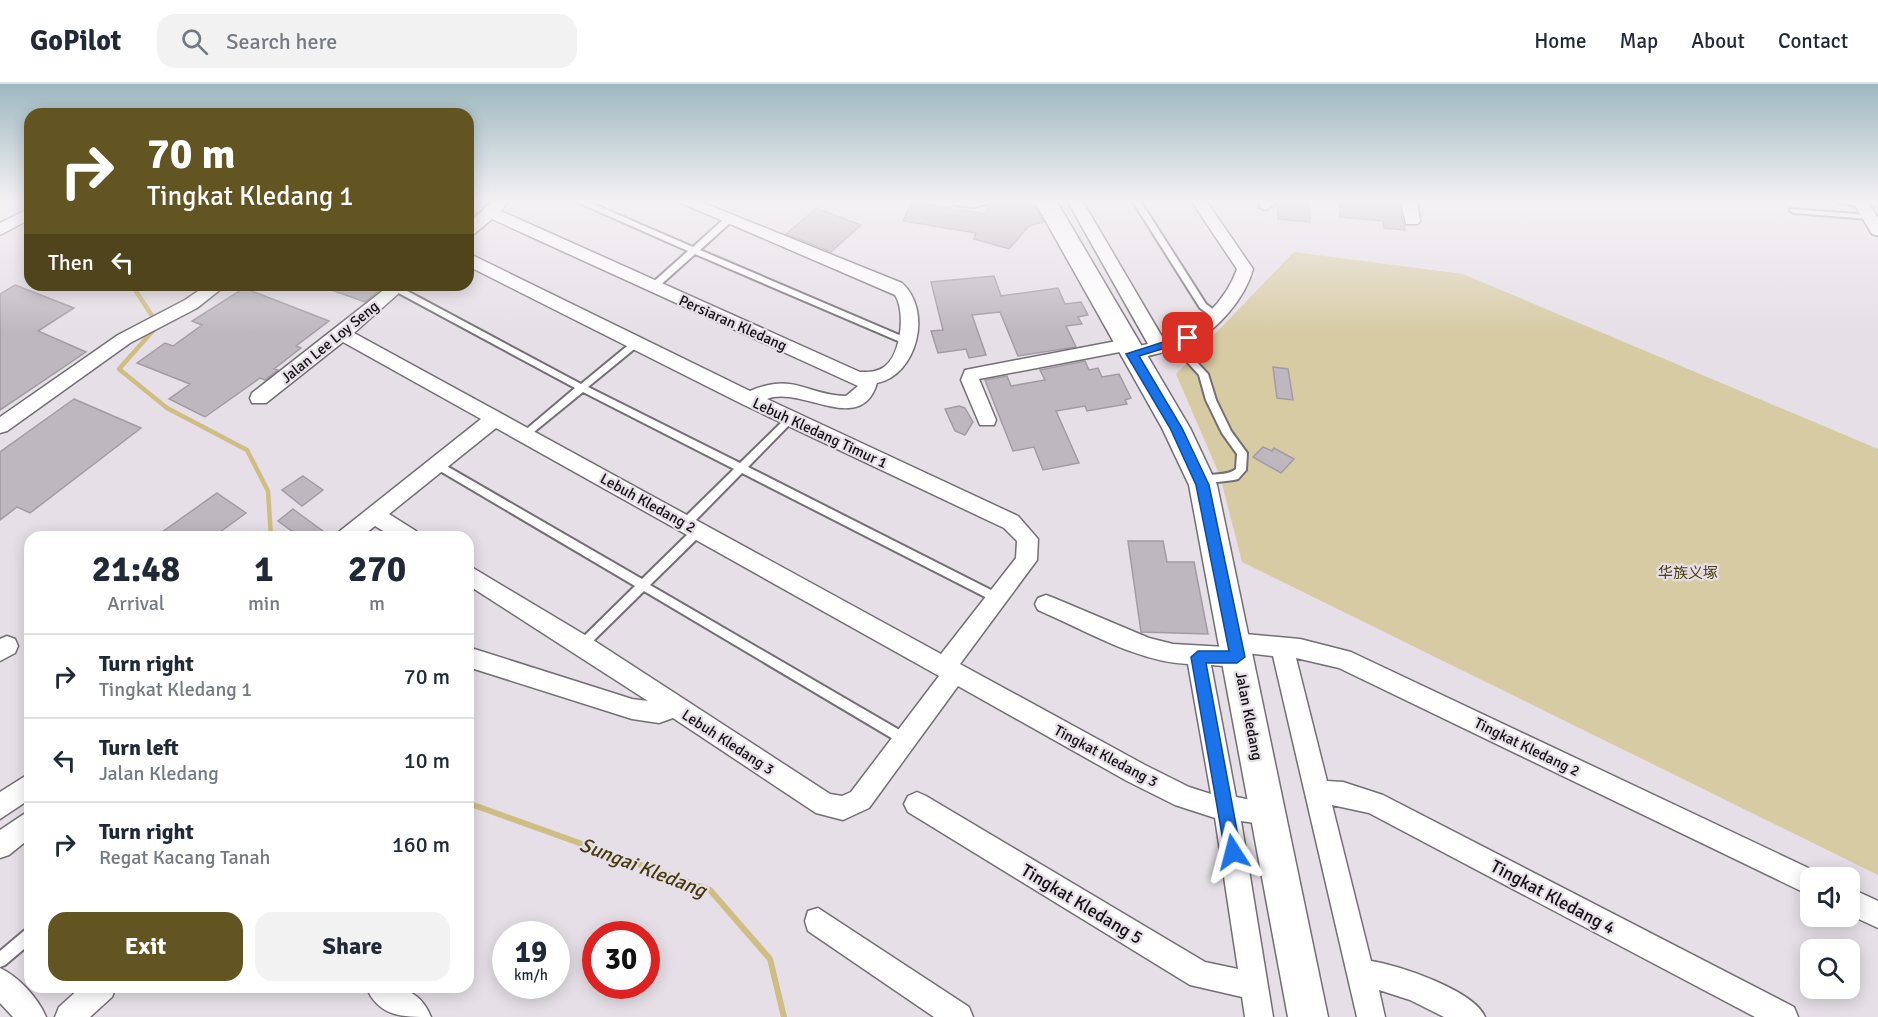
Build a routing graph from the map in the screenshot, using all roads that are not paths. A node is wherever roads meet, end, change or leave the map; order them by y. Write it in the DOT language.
graph roads {
  1 [pos="572,246"];
  2 [pos="684,246"];
  3 [pos="700,246"];
  4 [pos="792,246"];
  5 [pos="1077,246"];
  6 [pos="1097,246"];
  7 [pos="1165,246"];
  8 [pos="1229,246"];
  9 [pos="695,250"];
  10 [pos="474,263"];
  11 [pos="653,287"];
  12 [pos="209,291"];
  13 [pos="393,291"];
  14 [pos="405,291"];
  15 [pos="1214,314"];
  16 [pos="342,334"];
  17 [pos="908,342"];
  18 [pos="635,344"];
  19 [pos="1148,347"];
  20 [pos="868,379"];
  21 [pos="582,388"];
  22 [pos="259,398"];
  23 [pos="749,399"];
  24 [pos="495,418"];
  25 [pos="790,419"];
  26 [pos="987,420"];
  27 [pos="0,426"];
  28 [pos="526,434"];
  29 [pos="438,465"];
  30 [pos="741,468"];
  31 [pos="1200,480"];
  32 [pos="374,515"];
  33 [pos="692,527"];
  34 [pos="354,531"];
  35 [pos="399,531"];
  36 [pos="474,578"];
  37 [pos="643,585"];
  38 [pos="997,598"];
  39 [pos="1046,604"];
  40 [pos="582,645"];
  41 [pos="1282,647"];
  42 [pos="1236,649"];
  43 [pos="1198,657"];
  44 [pos="474,659"];
  45 [pos="949,671"];
  46 [pos="675,706"];
  47 [pos="904,739"];
  48 [pos="24,789"];
  49 [pos="1318,792"];
  50 [pos="917,804"];
  51 [pos="0,807"];
  52 [pos="1226,809"];
  53 [pos="1268,813"];
  54 [pos="24,827"];
  55 [pos="0,846"];
  56 [pos="1800,877"];
  57 [pos="1860,906"];
  58 [pos="1878,915"];
  59 [pos="818,921"];
  60 [pos="24,940"];
  61 [pos="0,960"];
  62 [pos="1361,973"];
  63 [pos="0,982"];
  64 [pos="1254,982"];
  65 [pos="95,993"];
  66 [pos="387,993"];
  67 [pos="33,1017"];
  68 [pos="69,1017"];
  69 [pos="417,1017"];
  70 [pos="959,1017"];
  71 [pos="1259,1017"];
  72 [pos="1308,1017"];
  73 [pos="1371,1017"];
  74 [pos="1471,1017"];
  75 [pos="1784,1017"];
  1 -- 11 [label="street, Persiaran Kledang"];
  2 -- 9 [label="lane"];
  3 -- 9 [label="lane"];
  4 -- 17 [label="street"];
  5 -- 19 [label="main road, Jalan Kledang"];
  6 -- 19 [label="street"];
  7 -- 15 [label="lane"];
  8 -- 15 [label="street"];
  9 -- 11 [label="lane"];
  9 -- 17 [label="lane"];
  10 -- 18 [label="street, Lebuh Kledang Timur 1"];
  11 -- 20 [label="street, Persiaran Kledang"];
  12 -- 27 [label="street"];
  13 -- 16 [label="street, Jalan Lee Loy Seng"];
  14 -- 21 [label="lane"];
  15 -- 19 [label="street"];
  16 -- 22 [label="street, Jalan Lee Loy Seng"];
  16 -- 24 [label="street, Lebuh Kledang 2"];
  17 -- 20 [label="street"];
  18 -- 21 [label="lane"];
  18 -- 23 [label="street, Lebuh Kledang Timur 1"];
  19 -- 26 [label="street"];
  19 -- 31 [label="main road, Jalan Kledang"];
  19 -- 31 [label="lane"];
  20 -- 23 [label="street"];
  21 -- 28 [label="lane"];
  21 -- 30 [label="lane"];
  23 -- 25 [label="street, Lebuh Kledang Timur 1"];
  24 -- 28 [label="street, Lebuh Kledang 2"];
  24 -- 29 [label="street"];
  25 -- 30 [label="lane"];
  25 -- 38 [label="street, Lebuh Kledang Timur 1"];
  28 -- 33 [label="street, Lebuh Kledang 2"];
  29 -- 32 [label="street"];
  29 -- 37 [label="lane"];
  30 -- 33 [label="lane"];
  30 -- 38 [label="lane"];
  31 -- 42 [label="main road, Jalan Kledang"];
  32 -- 34 [label="street"];
  32 -- 35 [label="street"];
  33 -- 37 [label="lane"];
  33 -- 45 [label="street, Lebuh Kledang 2"];
  36 -- 40 [label="street, Lebuh Kledang 3"];
  37 -- 40 [label="lane"];
  37 -- 47 [label="lane"];
  38 -- 45 [label="street, Lebuh Kledang Timur 1"];
  39 -- 43 [label="street, Tingkat Kledang 2"];
  40 -- 46 [label="street, Lebuh Kledang 3"];
  41 -- 42 [label="street, Tingkat Kledang 2"];
  41 -- 49 [label="street"];
  41 -- 56 [label="street, Tingkat Kledang 2"];
  42 -- 43 [label="street, Tingkat Kledang 2"];
  42 -- 53 [label="main road, Jalan Kledang"];
  43 -- 52 [label="street"];
  44 -- 46 [label="street"];
  45 -- 47 [label="street, Lebuh Kledang 3"];
  45 -- 52 [label="street, Tingkat Kledang 3"];
  46 -- 47 [label="street, Lebuh Kledang 3"];
  48 -- 51 [label="street"];
  49 -- 62 [label="street"];
  49 -- 75 [label="street, Tingkat Kledang 4"];
  50 -- 64 [label="street, Tingkat Kledang 5"];
  52 -- 53 [label="street, Tingkat Kledang 3"];
  52 -- 64 [label="street"];
  53 -- 72 [label="main road, Jalan Kledang"];
  54 -- 55 [label="street"];
  57 -- 58 [label="street"];
  59 -- 70 [label="street"];
  60 -- 61 [label="lane"];
  62 -- 73 [label="street"];
  62 -- 74 [label="street"];
  63 -- 67 [label="street"];
  64 -- 71 [label="street"];
  65 -- 68 [label="street"];
  66 -- 69 [label="street"];
}
